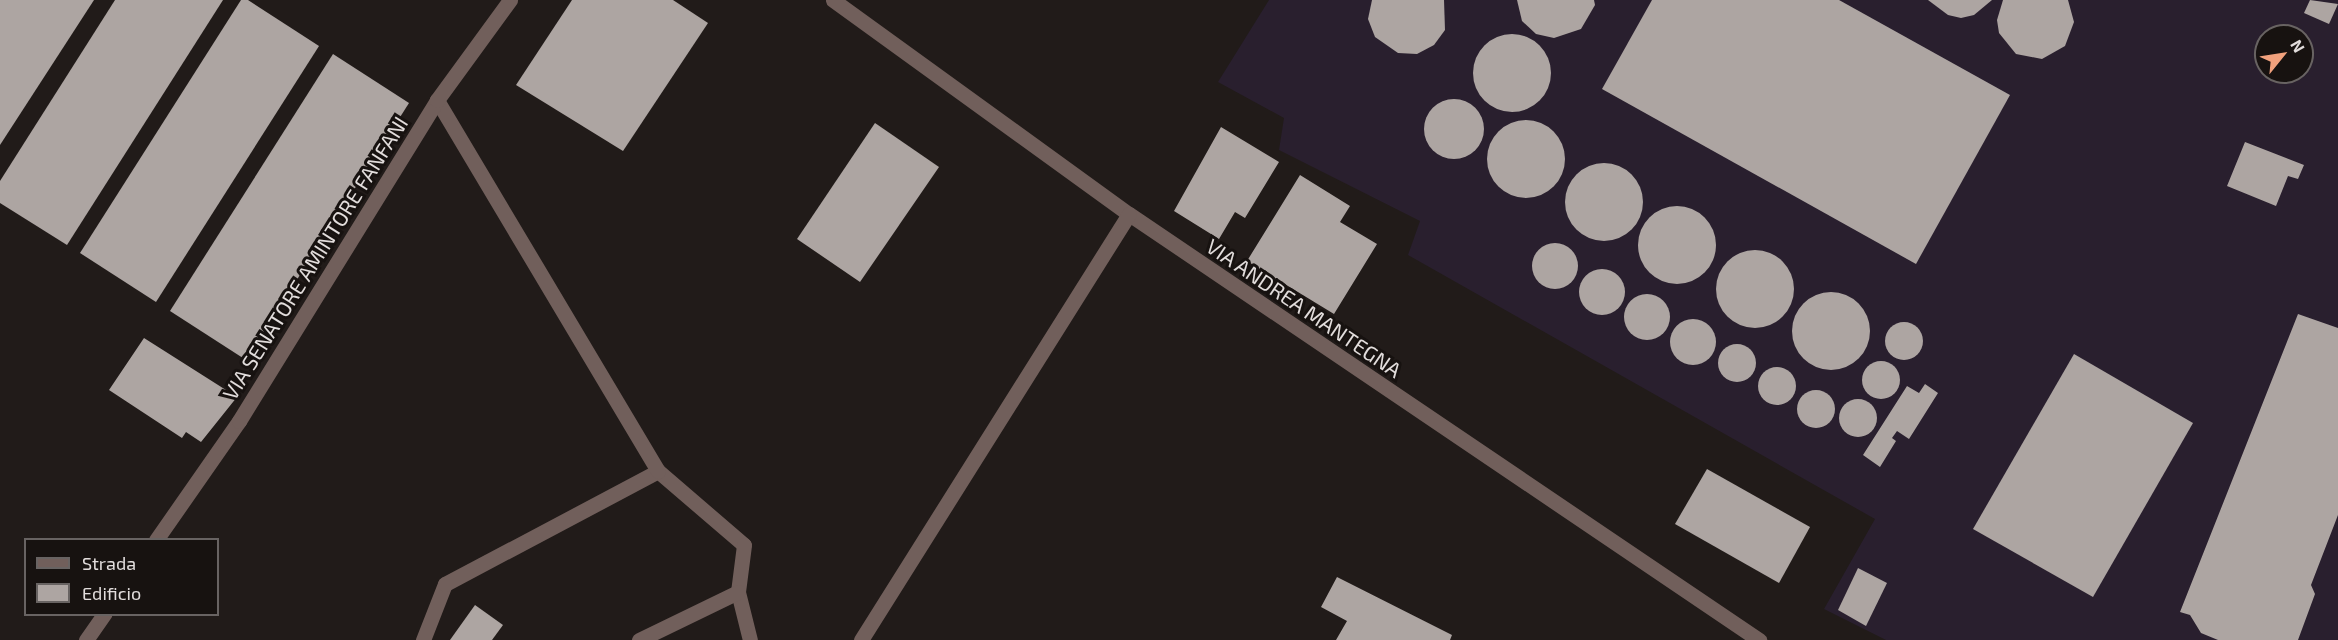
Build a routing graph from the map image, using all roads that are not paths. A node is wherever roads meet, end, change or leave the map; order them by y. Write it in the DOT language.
graph roads {
  1 [pos="510,0"];
  2 [pos="833,0"];
  3 [pos="437,99"];
  4 [pos="1129,214"];
  5 [pos="658,471"];
  6 [pos="157,538"];
  7 [pos="738,592"];
  8 [pos="103,616"];
  9 [pos="86,640"];
  10 [pos="423,640"];
  11 [pos="639,640"];
  12 [pos="750,640"];
  13 [pos="861,640"];
  14 [pos="1759,640"];
  1 -- 3 [label="street, VIA SENATORE AMINTORE FANFANI"];
  2 -- 4 [label="street, VIA ANDREA MANTEGNA"];
  3 -- 5 [label="street"];
  3 -- 6 [label="street, VIA SENATORE AMINTORE FANFANI"];
  4 -- 13 [label="street"];
  4 -- 14 [label="street, VIA ANDREA MANTEGNA"];
  5 -- 7 [label="street"];
  5 -- 10 [label="street"];
  7 -- 11 [label="street"];
  7 -- 12 [label="street"];
  8 -- 9 [label="street"];
}
